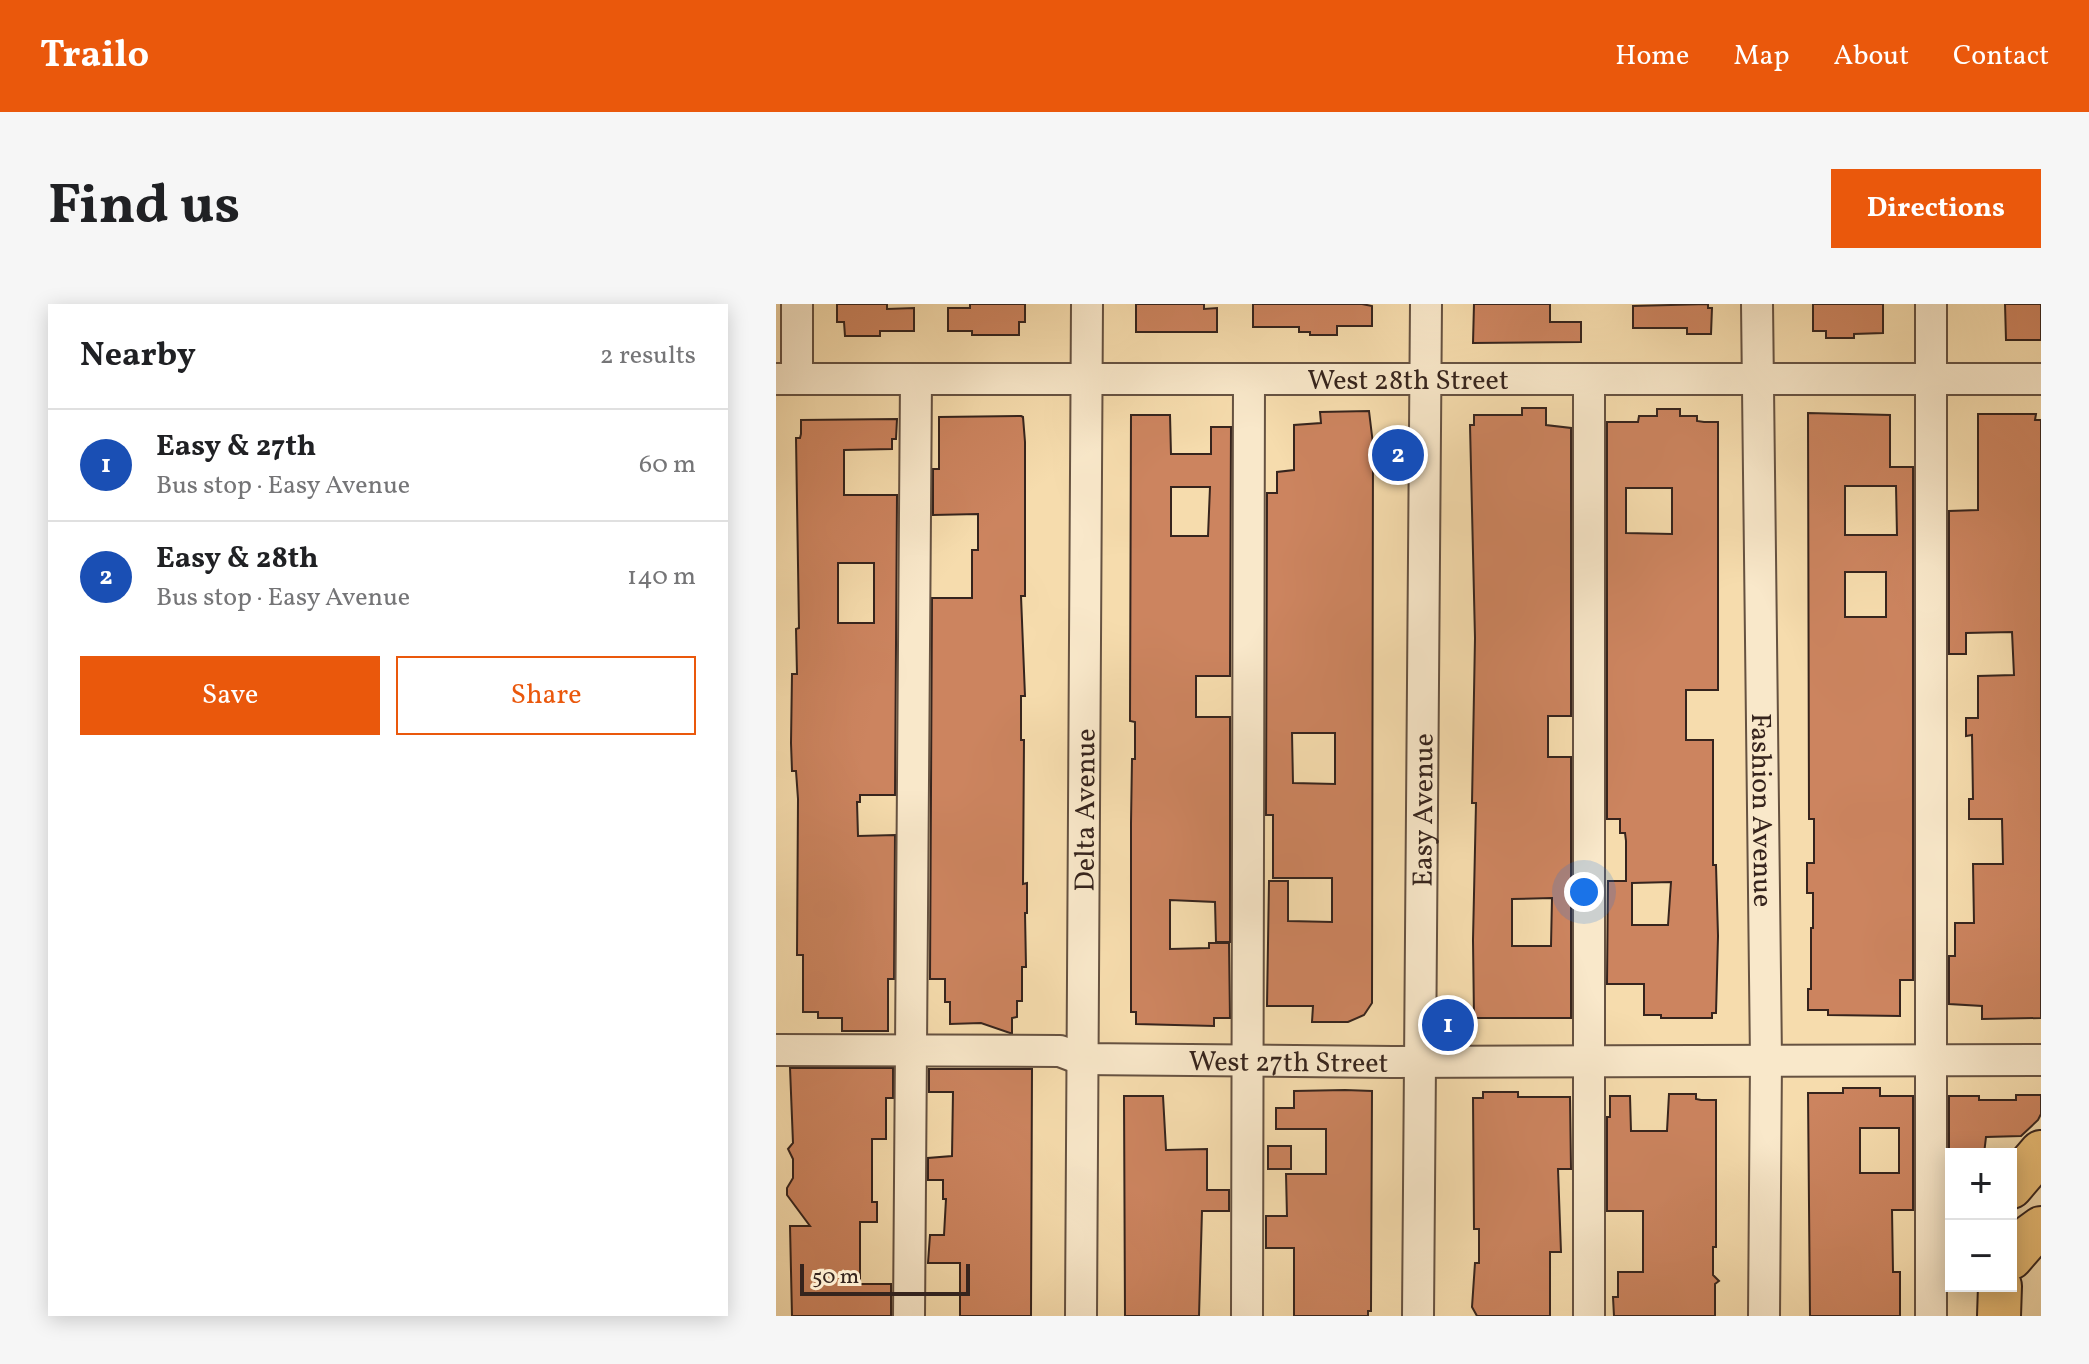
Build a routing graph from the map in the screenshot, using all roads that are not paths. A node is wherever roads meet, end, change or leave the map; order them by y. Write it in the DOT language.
graph roads {
  1 [pos="797,304"];
  2 [pos="1087,304"];
  3 [pos="1426,304"];
  4 [pos="1757,304"];
  5 [pos="1931,304"];
  6 [pos="787,379"];
  7 [pos="916,379"];
  8 [pos="1087,379"];
  9 [pos="1249,379"];
  10 [pos="1426,379"];
  11 [pos="1589,379"];
  12 [pos="1757,379"];
  13 [pos="1931,379"];
  14 [pos="2041,379"];
  15 [pos="776,1050"];
  16 [pos="911,1050"];
  17 [pos="1081,1059"];
  18 [pos="1931,1059"];
  19 [pos="1766,1060"];
  20 [pos="2041,1060"];
  21 [pos="1248,1061"];
  22 [pos="1589,1061"];
  23 [pos="1418,1062"];
  24 [pos="2041,1152"];
  25 [pos="2017,1180"];
  26 [pos="2041,1228"];
  27 [pos="2017,1251"];
  28 [pos="1978,1292"];
  29 [pos="2000,1292"];
  30 [pos="909,1316"];
  31 [pos="1081,1316"];
  32 [pos="1247,1316"];
  33 [pos="1418,1316"];
  34 [pos="1589,1316"];
  35 [pos="1764,1316"];
  36 [pos="1931,1316"];
  37 [pos="1978,1316"];
  38 [pos="1999,1316"];
  1 -- 6 [label="street"];
  2 -- 8 [label="street, Delta Avenue"];
  3 -- 10 [label="street, Easy Avenue"];
  4 -- 12 [label="street, Fashion Avenue"];
  5 -- 13 [label="street"];
  6 -- 7 [label="street, West 28th Street"];
  7 -- 8 [label="street, West 28th Street"];
  7 -- 16 [label="street"];
  8 -- 9 [label="street, West 28th Street"];
  8 -- 17 [label="street, Delta Avenue"];
  9 -- 10 [label="street, West 28th Street"];
  9 -- 21 [label="street"];
  10 -- 11 [label="street, West 28th Street"];
  10 -- 23 [label="street, Easy Avenue"];
  11 -- 12 [label="street, West 28th Street"];
  11 -- 22 [label="street"];
  12 -- 13 [label="street, West 28th Street"];
  12 -- 19 [label="street, Fashion Avenue"];
  13 -- 14 [label="street, West 28th Street"];
  13 -- 18 [label="street"];
  15 -- 16 [label="street, West 27th Street"];
  16 -- 17 [label="street, West 27th Street"];
  16 -- 30 [label="street"];
  17 -- 21 [label="street, West 27th Street"];
  17 -- 31 [label="street, Delta Avenue"];
  18 -- 19 [label="street, West 27th Street"];
  18 -- 20 [label="street, West 27th Street"];
  18 -- 36 [label="street"];
  19 -- 22 [label="street, West 27th Street"];
  19 -- 35 [label="street, Fashion Avenue"];
  21 -- 23 [label="street, West 27th Street"];
  21 -- 32 [label="street"];
  22 -- 23 [label="street, West 27th Street"];
  22 -- 34 [label="street"];
  23 -- 33 [label="street, Easy Avenue"];
  24 -- 25 [label="highway"];
  26 -- 27 [label="highway"];
  28 -- 37 [label="highway"];
  29 -- 38 [label="highway"];
}
